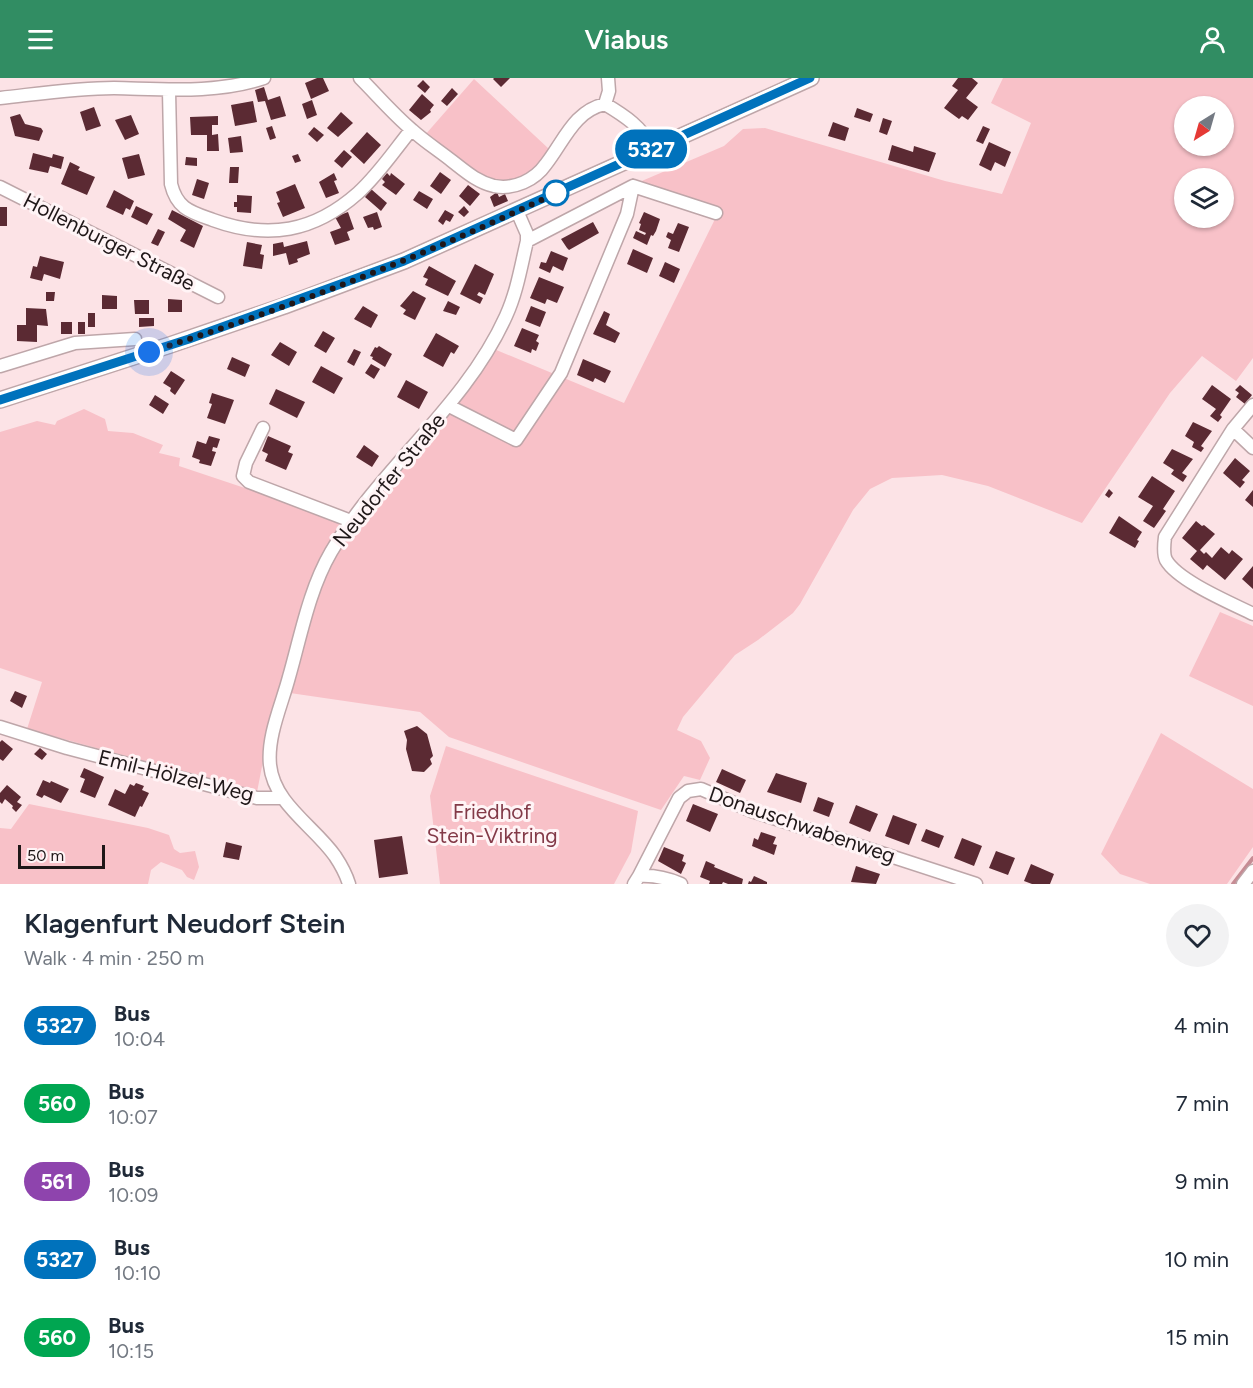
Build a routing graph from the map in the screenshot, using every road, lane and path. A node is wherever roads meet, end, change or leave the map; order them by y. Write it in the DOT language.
graph roads {
  1 [pos="264,78"];
  2 [pos="360,78"];
  3 [pos="608,78"];
  4 [pos="811,78"];
  5 [pos="169,91"];
  6 [pos="0,98"];
  7 [pos="605,104"];
  8 [pos="411,130"];
  9 [pos="652,148"];
  10 [pos="633,186"];
  11 [pos="0,187"];
  12 [pos="517,211"];
  13 [pos="716,213"];
  14 [pos="527,241"];
  15 [pos="218,297"];
  16 [pos="135,339"];
  17 [pos="0,366"];
  18 [pos="0,399"];
  19 [pos="1253,405"];
  20 [pos="449,406"];
  21 [pos="262,428"];
  22 [pos="1233,429"];
  23 [pos="1253,448"];
  24 [pos="351,521"];
  25 [pos="1253,614"];
  26 [pos="0,727"];
  27 [pos="283,798"];
  28 [pos="1253,871"];
  29 [pos="637,880"];
  30 [pos="349,884"];
  31 [pos="681,884"];
  32 [pos="976,884"];
  33 [pos="1243,884"];
  1 -- 5 [label="street"];
  2 -- 8 [label="street"];
  3 -- 7 [label="street"];
  4 -- 9 [label="main road"];
  5 -- 6 [label="street"];
  5 -- 8 [label="street"];
  7 -- 8 [label="street"];
  7 -- 9 [label="street"];
  9 -- 12 [label="main road"];
  10 -- 13 [label="street"];
  10 -- 14 [label="street"];
  10 -- 20 [label="street"];
  11 -- 15 [label="street, Hollenburger Straße"];
  12 -- 14 [label="street"];
  12 -- 18 [label="main road"];
  14 -- 20 [label="street, Neudorfer Straße"];
  16 -- 17 [label="street"];
  19 -- 22 [label="street"];
  20 -- 24 [label="street, Neudorfer Straße"];
  21 -- 24 [label="street"];
  22 -- 23 [label="street"];
  22 -- 25 [label="street"];
  24 -- 27 [label="street, Neudorfer Straße"];
  26 -- 27 [label="street, Emil-Hölzel-Weg"];
  27 -- 30 [label="street, Emil-Hölzel-Weg"];
  28 -- 33 [label="street"];
  29 -- 31 [label="street"];
  29 -- 32 [label="street, Donauschwabenweg"];
}
